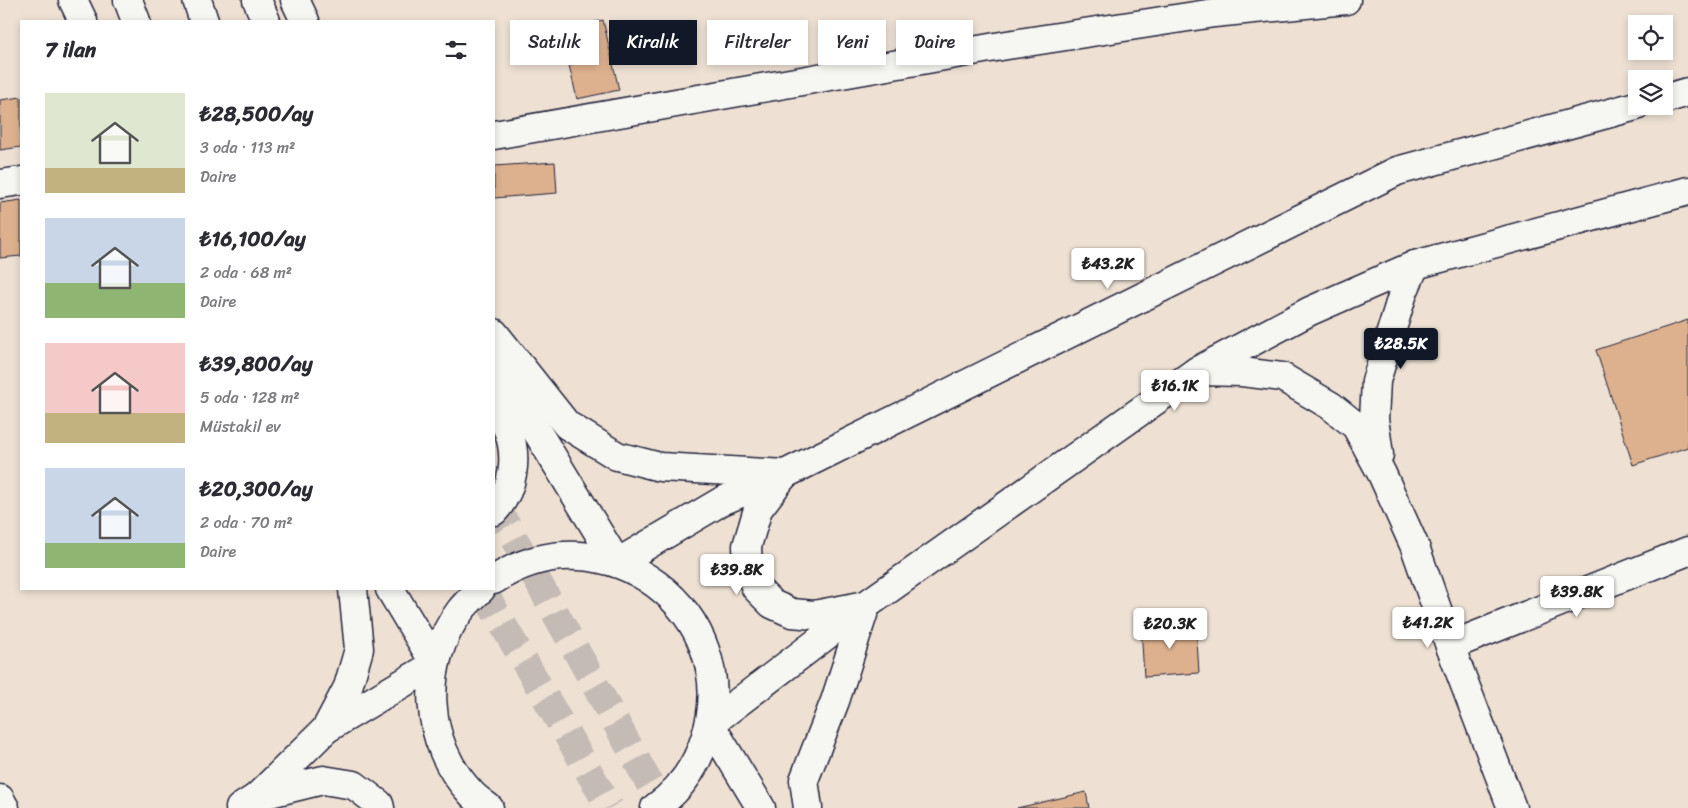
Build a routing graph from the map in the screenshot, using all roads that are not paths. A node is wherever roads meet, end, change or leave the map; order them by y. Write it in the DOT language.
graph roads {
  1 [pos="73,0"];
  2 [pos="128,0"];
  3 [pos="197,0"];
  4 [pos="257,0"];
  5 [pos="295,0"];
  6 [pos="1346,0"];
  7 [pos="1213,6"];
  8 [pos="83,20"];
  9 [pos="136,20"];
  10 [pos="204,20"];
  11 [pos="266,20"];
  12 [pos="305,20"];
  13 [pos="1688,92"];
  14 [pos="1673,96"];
  15 [pos="1628,108"];
  16 [pos="495,135"];
  17 [pos="20,181"];
  18 [pos="0,184"];
  19 [pos="1688,191"];
  20 [pos="1415,265"];
  21 [pos="495,334"];
  22 [pos="495,363"];
  23 [pos="1197,370"];
  24 [pos="495,404"];
  25 [pos="784,474"];
  26 [pos="1382,474"];
  27 [pos="495,509"];
  28 [pos="1688,551"];
  29 [pos="617,563"];
  30 [pos="495,579"];
  31 [pos="353,590"];
  32 [pos="391,590"];
  33 [pos="480,590"];
  34 [pos="866,605"];
  35 [pos="1450,646"];
  36 [pos="434,664"];
  37 [pos="710,724"];
  38 [pos="326,729"];
  39 [pos="0,799"];
  40 [pos="249,802"];
  41 [pos="5,808"];
  42 [pos="380,808"];
  43 [pos="489,808"];
  44 [pos="655,808"];
  45 [pos="761,808"];
  46 [pos="808,808"];
  47 [pos="1512,808"];
  1 -- 8 [label="main road"];
  2 -- 9 [label="main road"];
  3 -- 10 [label="main road"];
  4 -- 11 [label="main road"];
  5 -- 12 [label="main road"];
  6 -- 7 [label="main road"];
  7 -- 16 [label="main road"];
  13 -- 14 [label="main road"];
  15 -- 25 [label="main road"];
  17 -- 18 [label="main road"];
  19 -- 20 [label="main road"];
  20 -- 23 [label="main road"];
  20 -- 26 [label="main road"];
  21 -- 25 [label="main road"];
  22 -- 29 [label="main road"];
  23 -- 26 [label="main road"];
  23 -- 34 [label="main road"];
  24 -- 27 [label="main road"];
  25 -- 29 [label="main road"];
  25 -- 34 [label="main road"];
  26 -- 35 [label="main road"];
  28 -- 35 [label="main road"];
  29 -- 30 [label="main road"];
  29 -- 37 [label="main road"];
  31 -- 38 [label="main road"];
  32 -- 36 [label="main road"];
  33 -- 36 [label="main road"];
  34 -- 37 [label="main road"];
  34 -- 46 [label="main road"];
  35 -- 47 [label="main road"];
  36 -- 38 [label="main road"];
  36 -- 43 [label="main road"];
  37 -- 44 [label="main road"];
  37 -- 45 [label="main road"];
  38 -- 40 [label="main road"];
  39 -- 41 [label="main road"];
  40 -- 42 [label="main road"];
}
